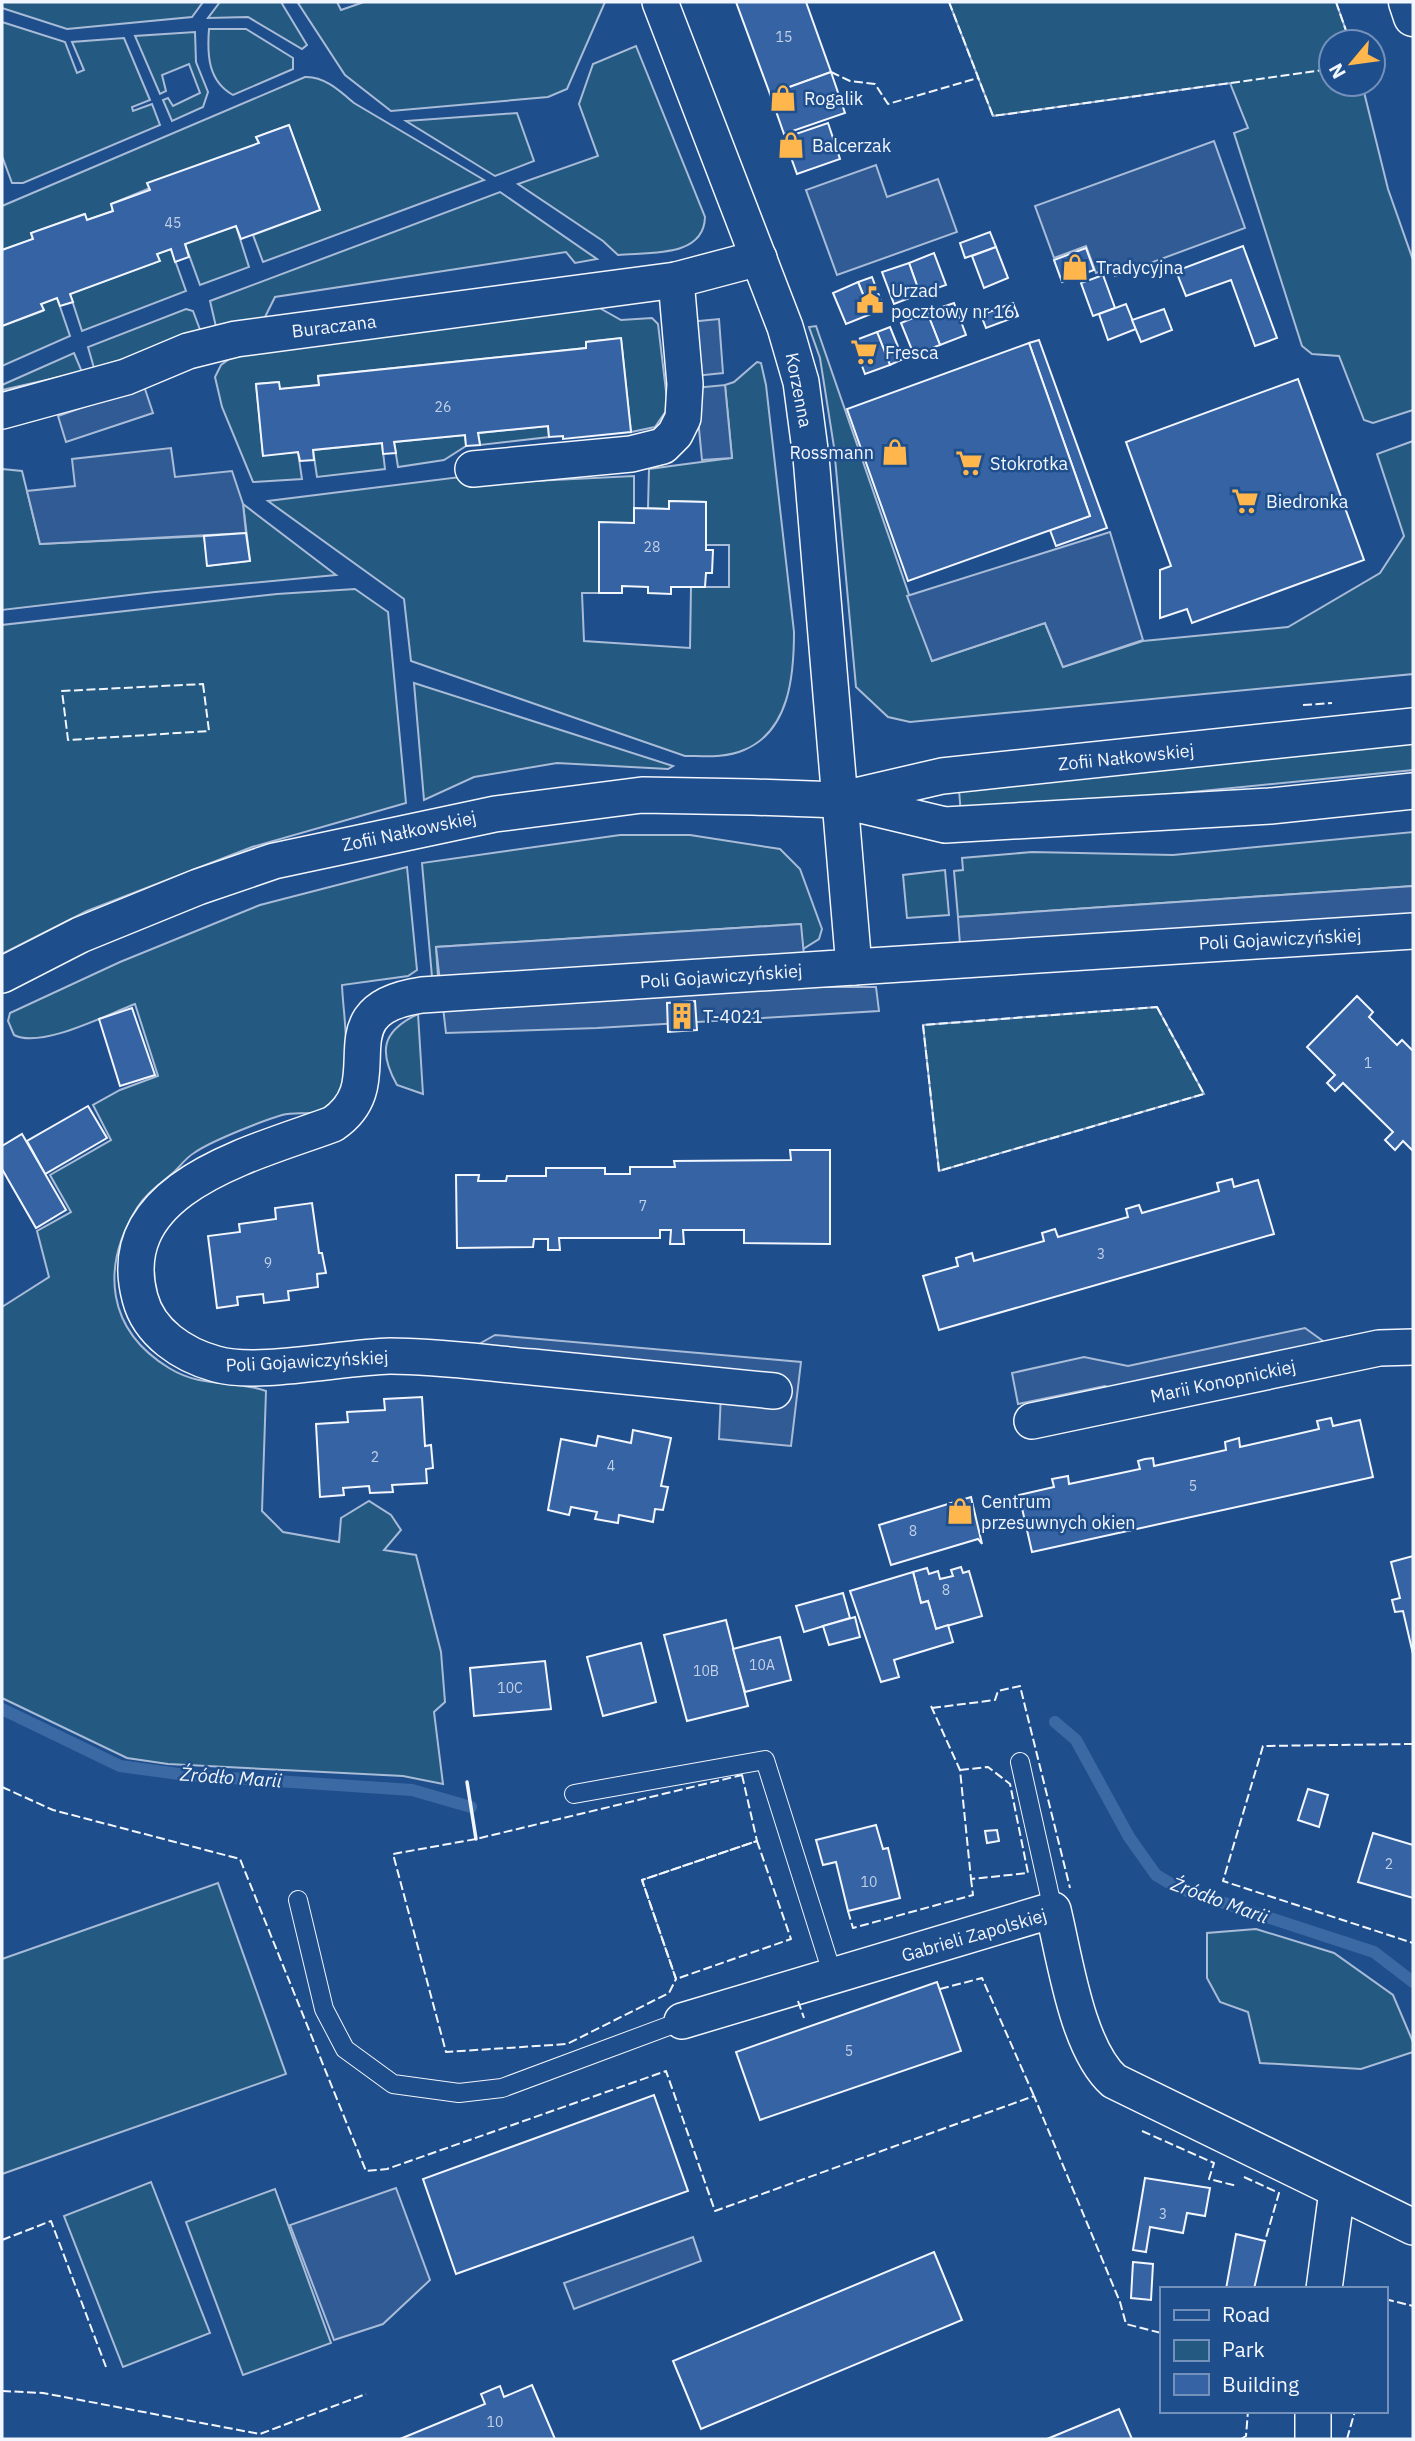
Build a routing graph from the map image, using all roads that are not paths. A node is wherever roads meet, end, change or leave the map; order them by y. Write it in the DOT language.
graph roads {
  1 [pos="660,2"];
  2 [pos="1408,2"];
  3 [pos="1413,17"];
  4 [pos="759,258"];
  5 [pos="676,280"];
  6 [pos="2,411"];
  7 [pos="473,469"];
  8 [pos="1413,726"];
  9 [pos="1413,791"];
  10 [pos="840,800"];
  11 [pos="1413,931"];
  12 [pos="854,967"];
  13 [pos="2,975"];
  14 [pos="1413,1347"];
  15 [pos="774,1391"];
  16 [pos="1032,1421"];
  17 [pos="1020,1762"];
  18 [pos="574,1794"];
  19 [pos="298,1900"];
  20 [pos="1053,1910"];
  21 [pos="833,1976"];
  22 [pos="682,2021"];
  23 [pos="1337,2192"];
  24 [pos="1413,2227"];
  25 [pos="1324,2287"];
  26 [pos="1313,2413"];
  27 [pos="1313,2439"];
  1 -- 4 [label="street, Korzenna"];
  2 -- 3 [label="main road"];
  4 -- 5 [label="street, Buraczana"];
  4 -- 10 [label="street, Korzenna"];
  5 -- 6 [label="street, Buraczana"];
  5 -- 7 [label="street"];
  8 -- 10 [label="street, Zofii Nałkowskiej"];
  9 -- 10 [label="street, Zofii Nałkowskiej"];
  10 -- 12 [label="street"];
  10 -- 13 [label="street, Zofii Nałkowskiej"];
  11 -- 12 [label="street, Poli Gojawiczyńskiej"];
  12 -- 15 [label="street, Poli Gojawiczyńskiej"];
  14 -- 16 [label="street, Marii Konopnickiej"];
  17 -- 20 [label="lane"];
  18 -- 21 [label="lane"];
  19 -- 22 [label="lane"];
  20 -- 21 [label="street, Gabrieli Zapolskiej"];
  20 -- 23 [label="street, Gabrieli Zapolskiej"];
  21 -- 22 [label="street, Gabrieli Zapolskiej"];
  23 -- 24 [label="street, Gabrieli Zapolskiej"];
  23 -- 25 [label="street"];
  26 -- 27 [label="street"];
}
